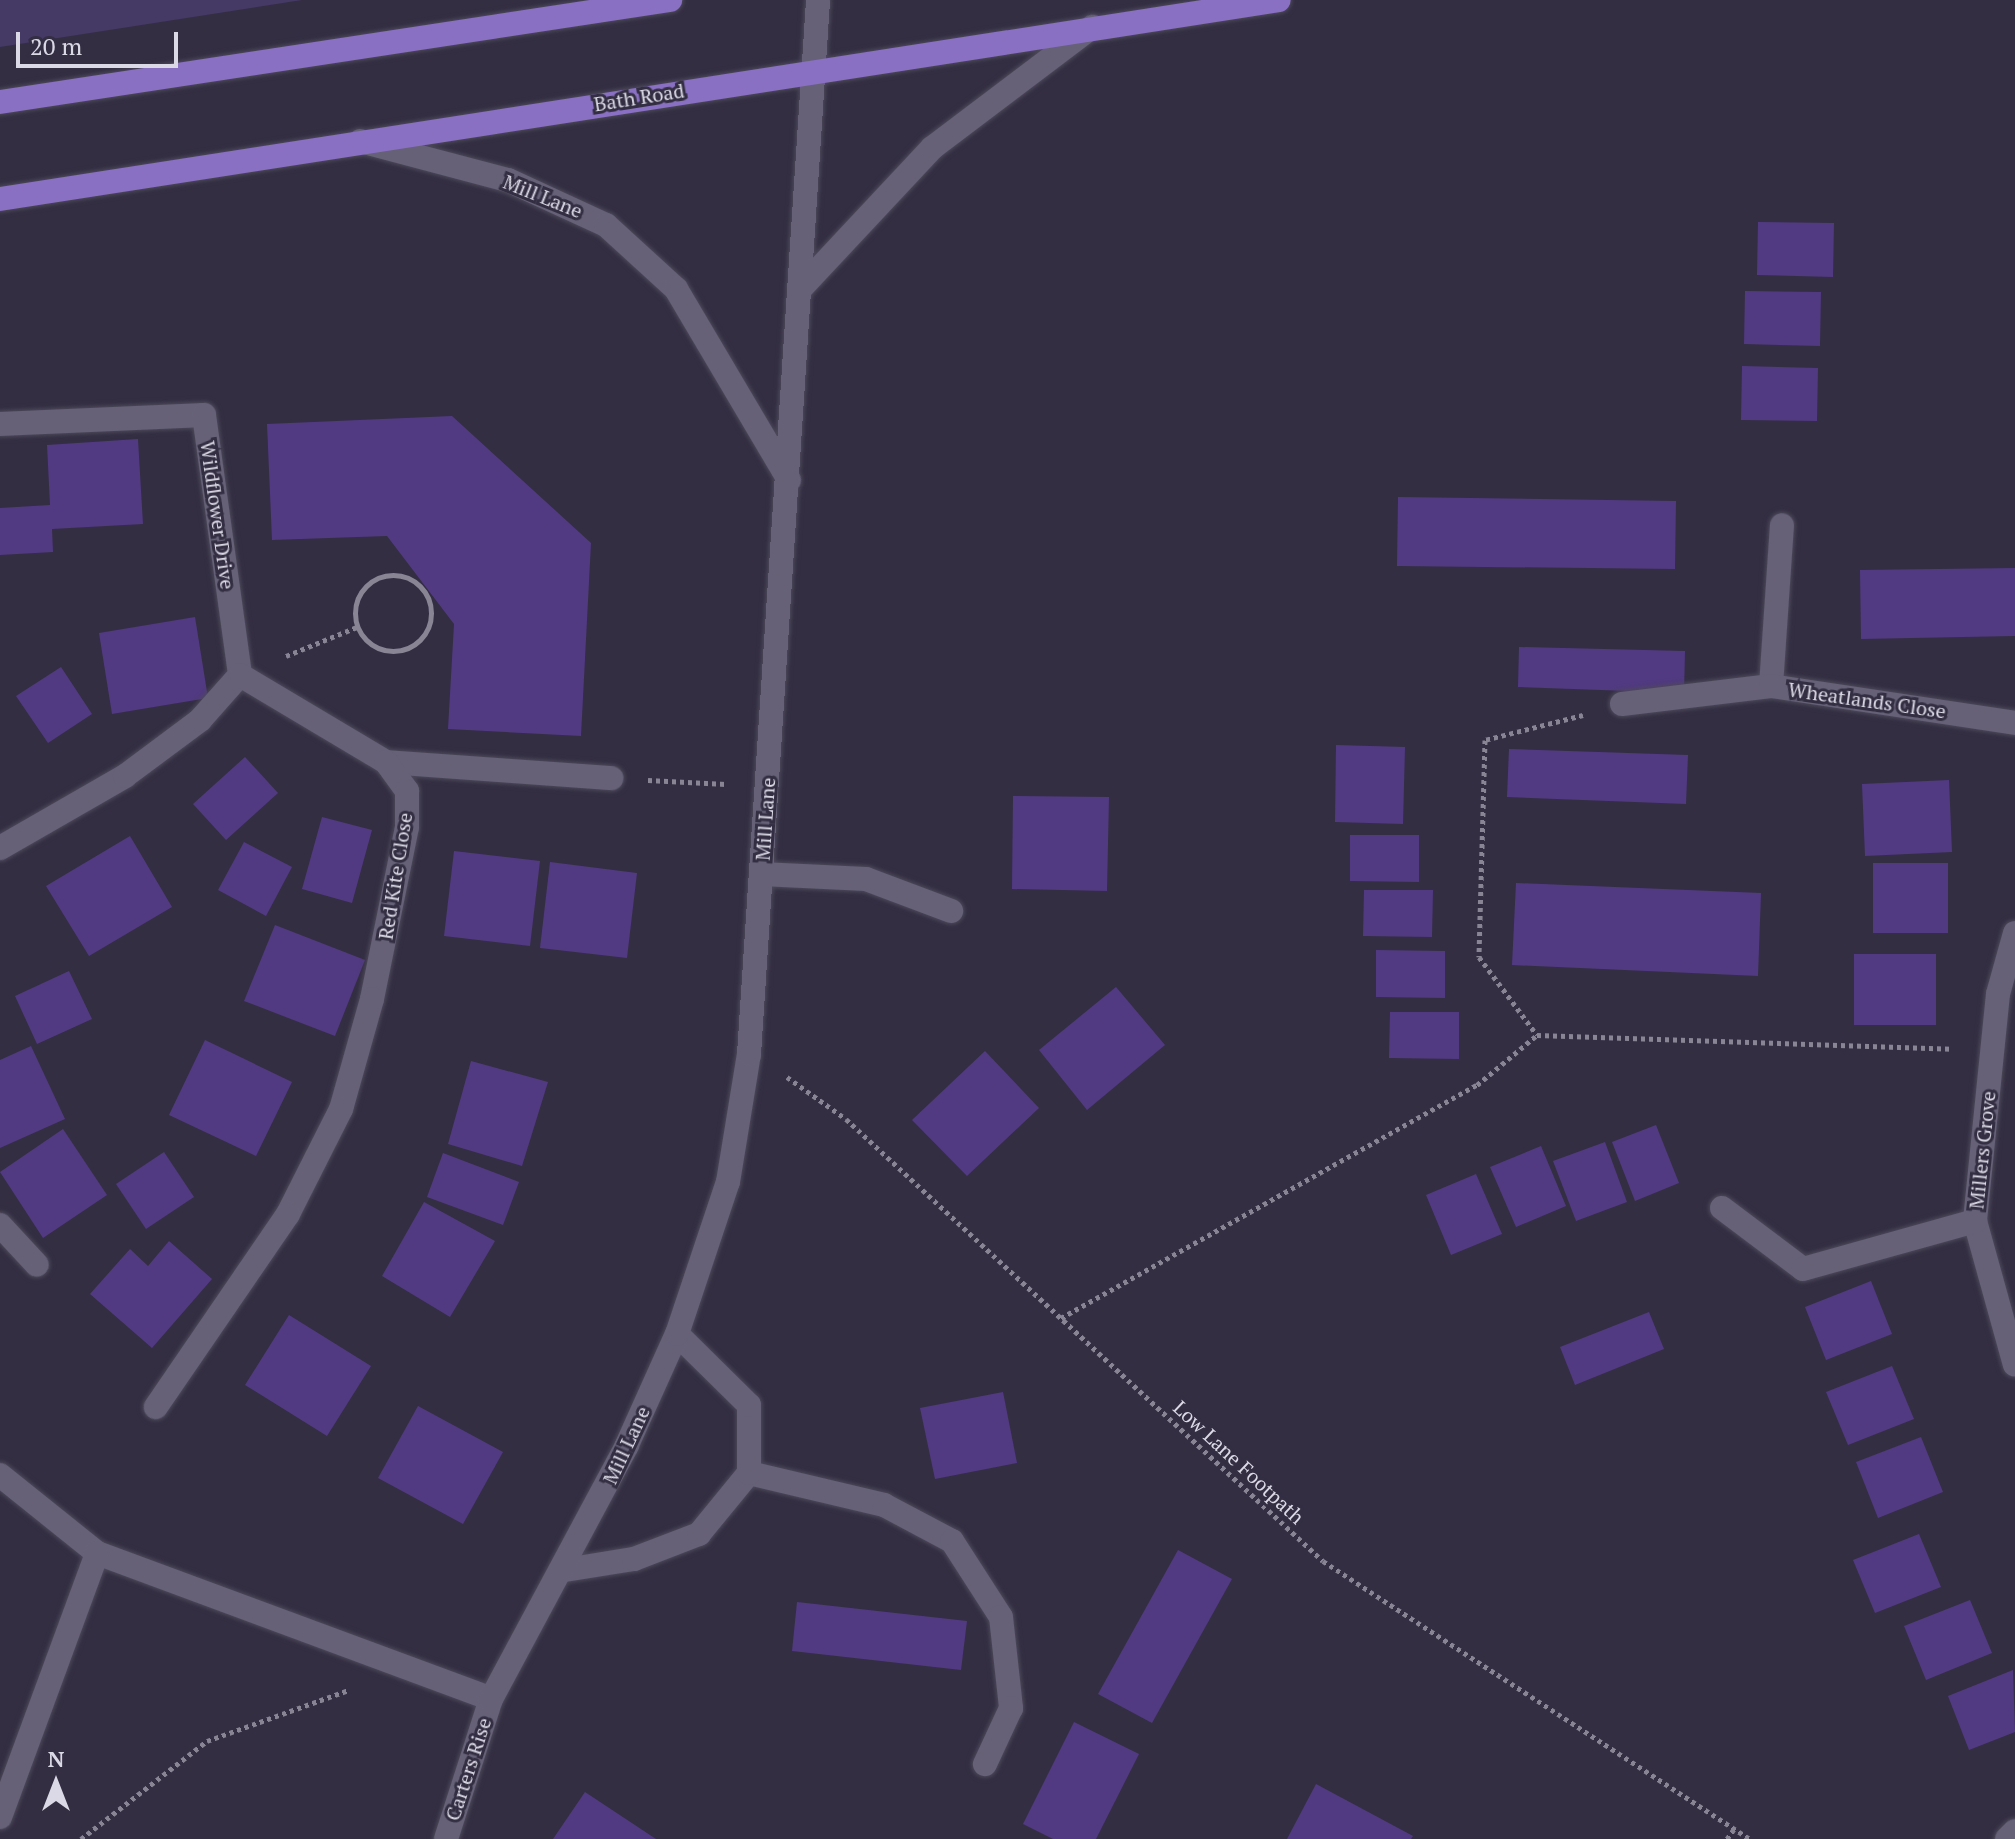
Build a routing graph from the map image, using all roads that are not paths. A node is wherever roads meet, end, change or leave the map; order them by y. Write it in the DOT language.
graph roads {
  1 [pos="670,0"];
  2 [pos="818,0"];
  3 [pos="1279,0"];
  4 [pos="1092,27"];
  5 [pos="815,70"];
  6 [pos="0,102"];
  7 [pos="357,141"];
  8 [pos="0,199"];
  9 [pos="802,287"];
  10 [pos="0,424"];
  11 [pos="789,480"];
  12 [pos="1782,525"];
  13 [pos="240,675"];
  14 [pos="1771,686"];
  15 [pos="1622,704"];
  16 [pos="2015,723"];
  17 [pos="386,762"];
  18 [pos="611,778"];
  19 [pos="0,848"];
  20 [pos="761,874"];
  21 [pos="951,911"];
  22 [pos="2015,933"];
  23 [pos="1722,1208"];
  24 [pos="1975,1221"];
  25 [pos="0,1225"];
  26 [pos="37,1265"];
  27 [pos="677,1334"];
  28 [pos="2015,1365"];
  29 [pos="156,1407"];
  30 [pos="749,1473"];
  31 [pos="0,1475"];
  32 [pos="97,1553"];
  33 [pos="565,1570"];
  34 [pos="491,1699"];
  35 [pos="985,1764"];
  36 [pos="0,1817"];
  37 [pos="2015,1831"];
  38 [pos="446,1839"];
  39 [pos="2007,1839"];
  1 -- 6 [label="main road"];
  2 -- 5 [label="street, Mill Lane"];
  3 -- 4 [label="main road, Bath Road"];
  4 -- 5 [label="main road, Bath Road"];
  4 -- 9 [label="street"];
  5 -- 7 [label="main road, Bath Road"];
  5 -- 9 [label="street, Mill Lane"];
  7 -- 8 [label="main road, Bath Road"];
  7 -- 11 [label="street, Mill Lane"];
  9 -- 11 [label="street, Mill Lane"];
  10 -- 13 [label="street, Wildflower Drive"];
  11 -- 20 [label="street, Mill Lane"];
  12 -- 14 [label="street"];
  13 -- 17 [label="street, Red Kite Close"];
  13 -- 19 [label="street"];
  14 -- 15 [label="street, Wheatlands Close"];
  14 -- 16 [label="street, Wheatlands Close"];
  17 -- 18 [label="street"];
  17 -- 29 [label="street, Red Kite Close"];
  20 -- 21 [label="street"];
  20 -- 27 [label="street, Mill Lane"];
  22 -- 24 [label="street, Millers Grove"];
  23 -- 24 [label="street"];
  24 -- 28 [label="street, Millers Grove"];
  25 -- 26 [label="street"];
  27 -- 30 [label="street"];
  27 -- 33 [label="street, Mill Lane"];
  30 -- 33 [label="street"];
  30 -- 35 [label="street"];
  31 -- 32 [label="street"];
  32 -- 34 [label="street"];
  32 -- 36 [label="street"];
  33 -- 34 [label="street, Mill Lane"];
  34 -- 38 [label="street, Carters Rise"];
  37 -- 39 [label="street"];
}
